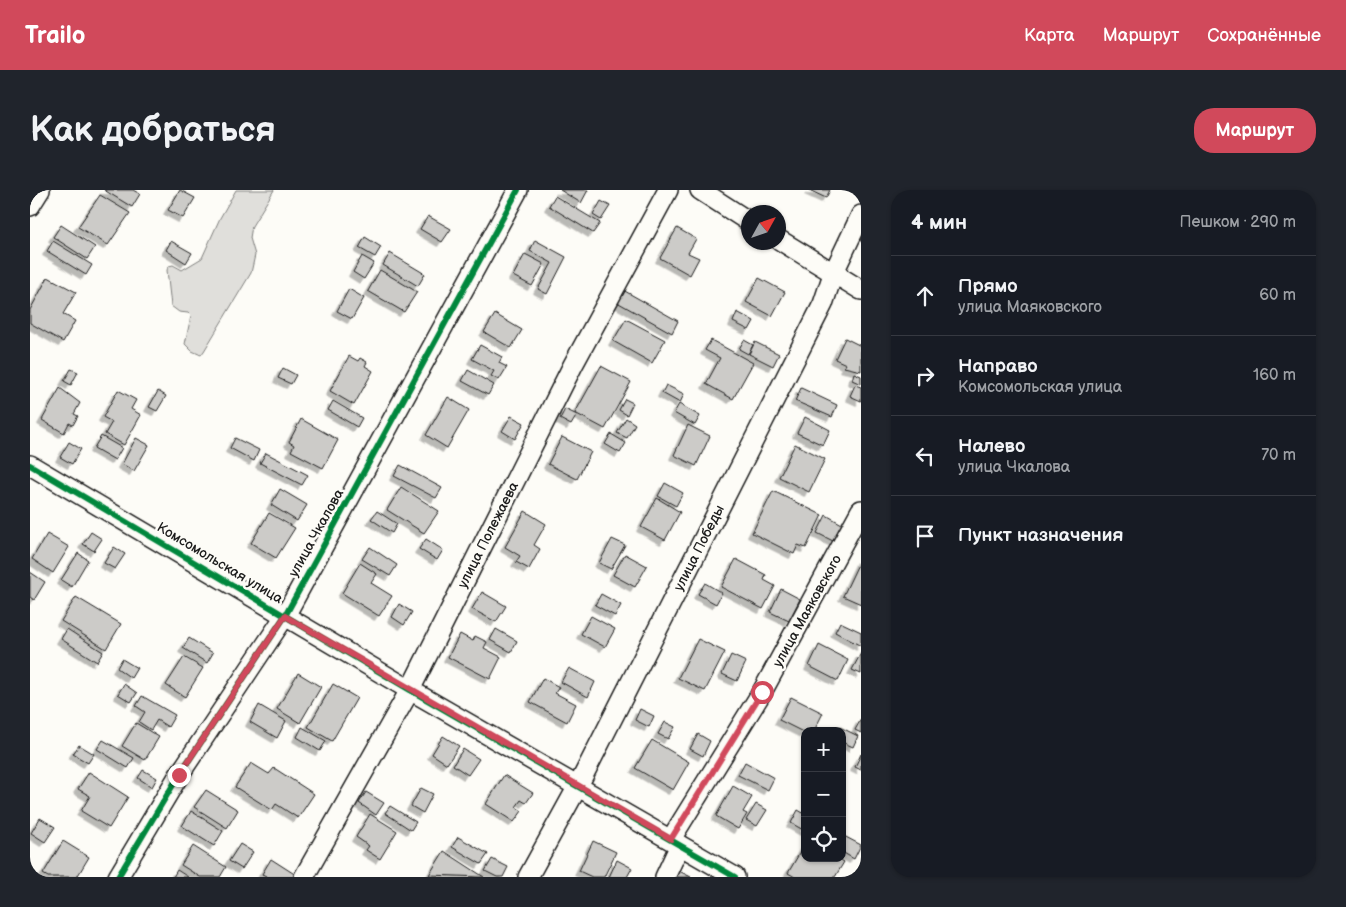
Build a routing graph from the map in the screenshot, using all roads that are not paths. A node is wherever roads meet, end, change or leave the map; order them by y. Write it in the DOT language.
graph roads {
  1 [pos="40,190"];
  2 [pos="518,190"];
  3 [pos="668,190"];
  4 [pos="700,190"];
  5 [pos="30,206"];
  6 [pos="861,215"];
  7 [pos="741,216"];
  8 [pos="786,244"];
  9 [pos="833,274"];
  10 [pos="861,290"];
  11 [pos="30,465"];
  12 [pos="861,510"];
  13 [pos="285,616"];
  14 [pos="410,690"];
  15 [pos="578,786"];
  16 [pos="676,842"];
  17 [pos="118,877"];
  18 [pos="304,877"];
  19 [pos="528,877"];
  20 [pos="665,877"];
  21 [pos="735,877"];
  1 -- 5 [label="street"];
  2 -- 13 [label="street, улица Чкалова"];
  3 -- 14 [label="street, улица Полежаева"];
  4 -- 7 [label="street"];
  6 -- 9 [label="street, улица Победы"];
  8 -- 9 [label="street"];
  9 -- 10 [label="street"];
  9 -- 15 [label="street, улица Победы"];
  11 -- 13 [label="street, Комсомольская улица"];
  12 -- 16 [label="street, улица Маяковского"];
  13 -- 14 [label="street, Комсомольская улица"];
  13 -- 17 [label="street, улица Чкалова"];
  14 -- 15 [label="street, Комсомольская улица"];
  14 -- 18 [label="street, улица Полежаева"];
  15 -- 16 [label="street, Комсомольская улица"];
  15 -- 19 [label="street, улица Победы"];
  16 -- 20 [label="street, улица Маяковского"];
  16 -- 21 [label="street, Комсомольская улица"];
}
